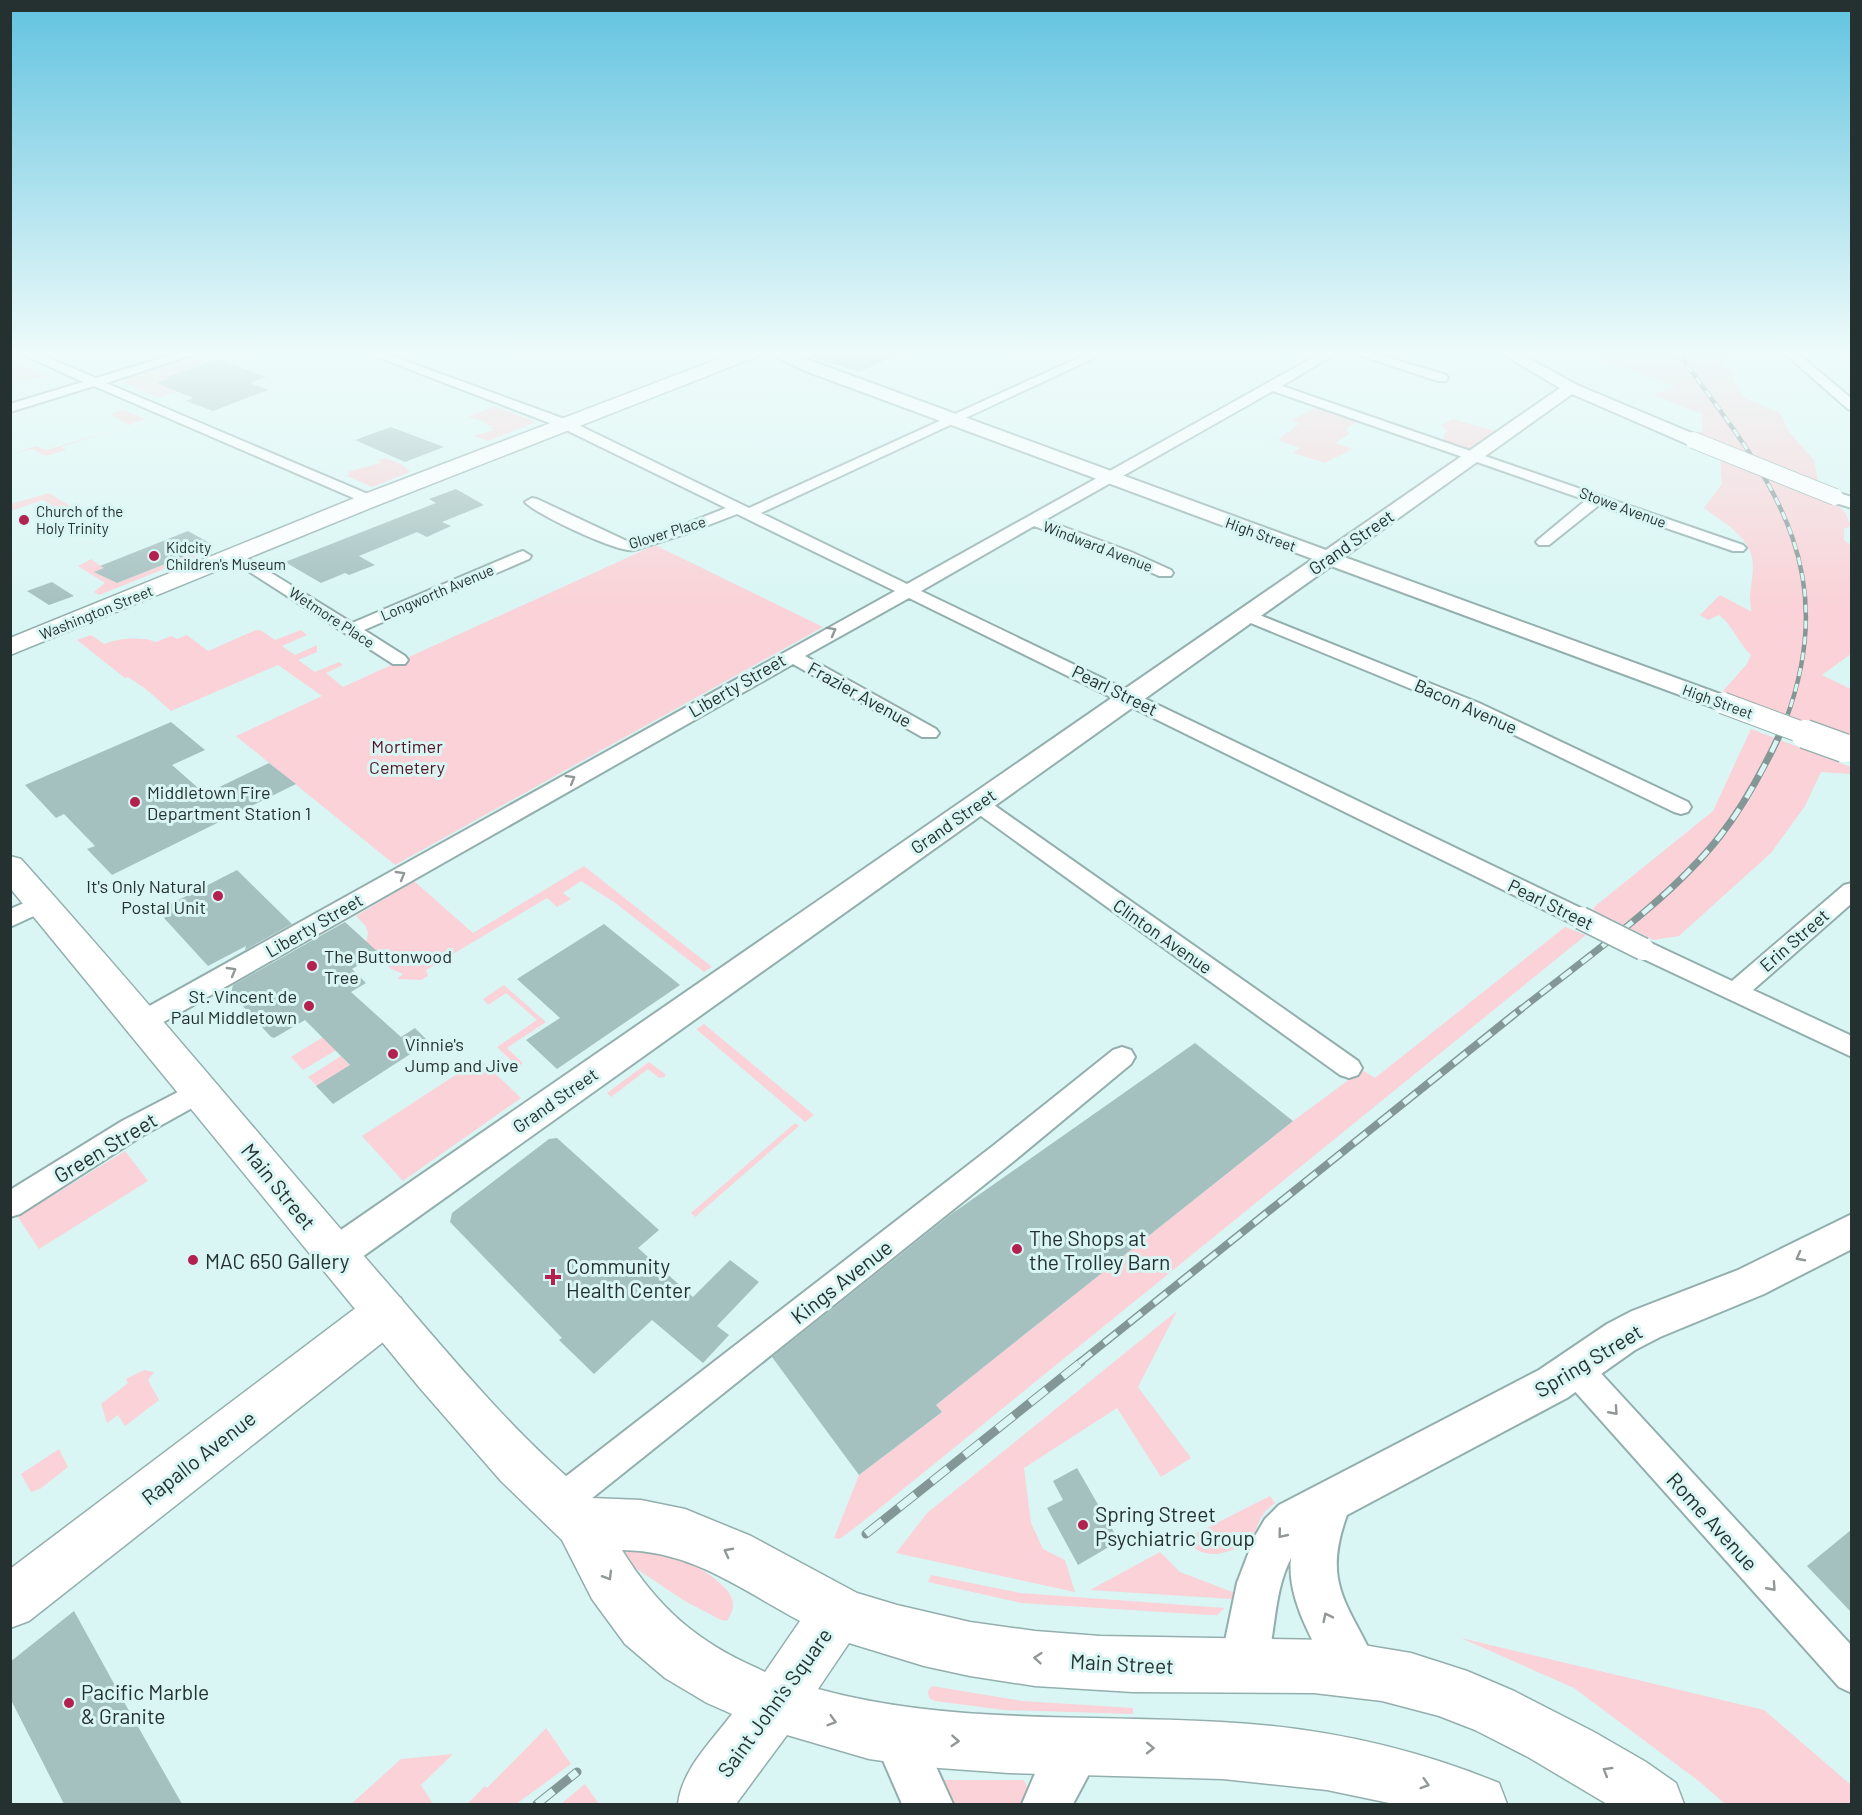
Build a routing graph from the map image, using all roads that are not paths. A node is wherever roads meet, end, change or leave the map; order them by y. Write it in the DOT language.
graph roads {
  1 [pos="222,437"];
  2 [pos="532,437"];
  3 [pos="591,437"];
  4 [pos="914,437"];
  5 [pos="997,437"];
  6 [pos="1181,437"];
  7 [pos="1420,437"];
  8 [pos="1500,437"];
  9 [pos="1685,437"];
  10 [pos="1474,455"];
  11 [pos="1107,478"];
  12 [pos="1598,498"];
  13 [pos="370,500"];
  14 [pos="1843,500"];
  15 [pos="532,502"];
  16 [pos="744,510"];
  17 [pos="1031,520"];
  18 [pos="1544,543"];
  19 [pos="1738,548"];
  20 [pos="234,555"];
  21 [pos="523,556"];
  22 [pos="1328,558"];
  23 [pos="1165,573"];
  24 [pos="907,589"];
  25 [pos="1247,615"];
  26 [pos="352,629"];
  27 [pos="10,647"];
  28 [pos="790,655"];
  29 [pos="399,660"];
  30 [pos="1129,697"];
  31 [pos="929,733"];
  32 [pos="1848,749"];
  33 [pos="977,803"];
  34 [pos="1681,807"];
  35 [pos="10,867"];
  36 [pos="1851,890"];
  37 [pos="43,903"];
  38 [pos="10,919"];
  39 [pos="1736,992"];
  40 [pos="144,1021"];
  41 [pos="1851,1047"];
  42 [pos="1122,1057"];
  43 [pos="1349,1068"];
  44 [pos="201,1091"];
  45 [pos="10,1205"];
  46 [pos="1851,1230"];
  47 [pos="335,1255"];
  48 [pos="385,1312"];
  49 [pos="1574,1367"];
  50 [pos="1330,1502"];
  51 [pos="570,1514"];
  52 [pos="10,1602"];
  53 [pos="833,1610"];
  54 [pos="1244,1665"];
  55 [pos="1354,1669"];
  56 [pos="1851,1674"];
  57 [pos="776,1704"];
  58 [pos="897,1735"];
  59 [pos="1079,1746"];
  60 [pos="699,1800"];
  61 [pos="928,1804"];
  62 [pos="1047,1804"];
  63 [pos="1478,1804"];
  64 [pos="1655,1804"];
  1 -- 13 [label="street"];
  2 -- 13 [label="main road, Washington Street"];
  3 -- 16 [label="street, Pearl Street"];
  4 -- 16 [label="street, Glover Place"];
  5 -- 11 [label="street, High Street"];
  6 -- 11 [label="street, Liberty Street"];
  7 -- 10 [label="street, Stowe Avenue"];
  8 -- 10 [label="street, Grand Street"];
  9 -- 14 [label="street, bridge"];
  10 -- 12 [label="street, Stowe Avenue"];
  10 -- 22 [label="street, Grand Street"];
  11 -- 17 [label="street, Liberty Street"];
  11 -- 22 [label="street, High Street"];
  12 -- 18 [label="street"];
  12 -- 19 [label="street, Stowe Avenue"];
  13 -- 20 [label="main road, Washington Street"];
  15 -- 16 [label="street, Glover Place"];
  16 -- 24 [label="street, Pearl Street"];
  17 -- 23 [label="street, Windward Avenue"];
  17 -- 24 [label="street, Liberty Street"];
  20 -- 26 [label="street, Wetmore Place"];
  20 -- 27 [label="main road, Washington Street"];
  21 -- 26 [label="street, Longworth Avenue"];
  22 -- 25 [label="street, Grand Street"];
  22 -- 32 [label="street, High Street, bridge"];
  28 -- 24 [label="street, Liberty Street, one-way"];
  24 -- 30 [label="street, Pearl Street"];
  25 -- 30 [label="street, Grand Street"];
  25 -- 34 [label="street, Bacon Avenue"];
  26 -- 29 [label="street, Wetmore Place"];
  28 -- 31 [label="street, Frazier Avenue"];
  40 -- 28 [label="street, Liberty Street, one-way"];
  30 -- 33 [label="street, Grand Street"];
  30 -- 39 [label="street, Pearl Street, bridge"];
  33 -- 43 [label="street, Clinton Avenue"];
  33 -- 47 [label="street, Grand Street"];
  35 -- 37 [label="main road, Main Street"];
  36 -- 39 [label="street, Erin Street"];
  37 -- 38 [label="street"];
  37 -- 40 [label="main road, Main Street"];
  39 -- 41 [label="street, Pearl Street"];
  40 -- 44 [label="main road, Main Street"];
  42 -- 51 [label="street, Kings Avenue"];
  44 -- 45 [label="street, Green Street"];
  44 -- 47 [label="main road, Main Street"];
  46 -- 49 [label="street, Spring Street, one-way"];
  47 -- 48 [label="main road, Main Street"];
  48 -- 51 [label="main road, Main Street"];
  48 -- 52 [label="main road, Rapallo Avenue"];
  49 -- 50 [label="street, Spring Street"];
  49 -- 56 [label="street, Rome Avenue, one-way"];
  50 -- 54 [label="street, Spring Street, one-way"];
  55 -- 50 [label="street, one-way"];
  53 -- 51 [label="main road, Main Street, one-way"];
  51 -- 57 [label="main road, Main Street, one-way"];
  54 -- 53 [label="main road, Main Street, one-way"];
  53 -- 57 [label="main road, Saint John's Square"];
  54 -- 55 [label="main road, Main Street"];
  64 -- 55 [label="main road, Main Street, one-way"];
  57 -- 58 [label="main road, Main Street, one-way"];
  57 -- 60 [label="main road, Saint John's Square"];
  58 -- 59 [label="main road, Main Street, one-way"];
  58 -- 61 [label="street"];
  59 -- 62 [label="street"];
  59 -- 63 [label="main road, Main Street, one-way"];
}
